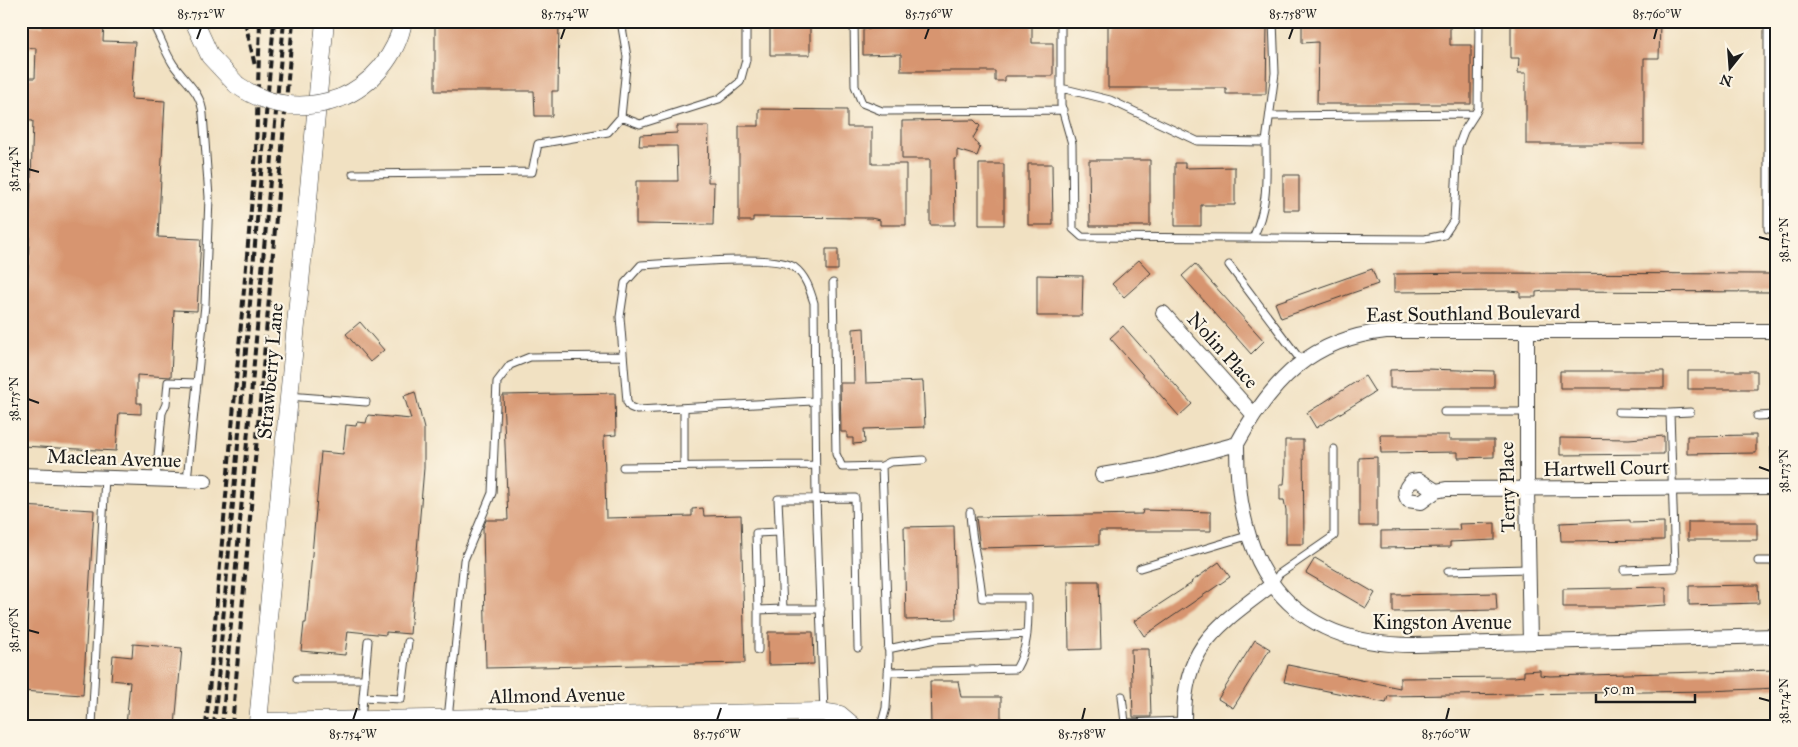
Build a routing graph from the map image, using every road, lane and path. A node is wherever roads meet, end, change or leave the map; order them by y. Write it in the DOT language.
graph roads {
  1 [pos="151,21"];
  2 [pos="194,21"];
  3 [pos="325,21"];
  4 [pos="403,21"];
  5 [pos="621,21"];
  6 [pos="746,21"];
  7 [pos="854,21"];
  8 [pos="1061,21"];
  9 [pos="1273,21"];
  10 [pos="1480,21"];
  11 [pos="1777,30"];
  12 [pos="1061,88"];
  13 [pos="1063,110"];
  14 [pos="1475,114"];
  15 [pos="1270,116"];
  16 [pos="621,118"];
  17 [pos="1266,142"];
  18 [pos="353,174"];
  19 [pos="1777,230"];
  20 [pos="1253,238"];
  21 [pos="1229,265"];
  22 [pos="833,283"];
  23 [pos="1163,313"];
  24 [pos="1527,331"];
  25 [pos="1777,331"];
  26 [pos="624,356"];
  27 [pos="1302,362"];
  28 [pos="196,383"];
  29 [pos="288,396"];
  30 [pos="366,402"];
  31 [pos="814,402"];
  32 [pos="684,408"];
  33 [pos="1444,412"];
  34 [pos="1527,412"];
  35 [pos="1618,412"];
  36 [pos="1690,412"];
  37 [pos="1670,413"];
  38 [pos="1253,414"];
  39 [pos="1775,415"];
  40 [pos="1757,416"];
  41 [pos="1237,444"];
  42 [pos="1334,449"];
  43 [pos="923,460"];
  44 [pos="815,465"];
  45 [pos="684,466"];
  46 [pos="882,466"];
  47 [pos="623,467"];
  48 [pos="21,475"];
  49 [pos="1102,475"];
  50 [pos="105,478"];
  51 [pos="156,479"];
  52 [pos="186,480"];
  53 [pos="206,480"];
  54 [pos="1776,486"];
  55 [pos="1672,488"];
  56 [pos="1527,489"];
  57 [pos="1436,491"];
  58 [pos="816,498"];
  59 [pos="970,512"];
  60 [pos="779,532"];
  61 [pos="1247,536"];
  62 [pos="1777,537"];
  63 [pos="1758,561"];
  64 [pos="1777,561"];
  65 [pos="1140,568"];
  66 [pos="1528,569"];
  67 [pos="1624,570"];
  68 [pos="1448,571"];
  69 [pos="1274,584"];
  70 [pos="783,609"];
  71 [pos="821,609"];
  72 [pos="758,610"];
  73 [pos="1027,634"];
  74 [pos="1777,636"];
  75 [pos="368,641"];
  76 [pos="408,642"];
  77 [pos="1530,642"];
  78 [pos="858,648"];
  79 [pos="888,649"];
  80 [pos="758,650"];
  81 [pos="888,672"];
  82 [pos="297,679"];
  83 [pos="365,679"];
  84 [pos="1122,696"];
  85 [pos="363,697"];
  86 [pos="824,712"];
  87 [pos="448,719"];
  88 [pos="361,720"];
  89 [pos="664,720"];
  90 [pos="520,721"];
  91 [pos="560,721"];
  92 [pos="1184,721"];
  93 [pos="258,724"];
  94 [pos="92,726"];
  95 [pos="853,726"];
  96 [pos="881,726"];
  1 -- 28 [label="lane"];
  2 -- 4 [label="street, bridge"];
  3 -- 29 [label="street, Strawberry Lane"];
  5 -- 16 [label="lane"];
  6 -- 16 [label="lane"];
  7 -- 13 [label="lane"];
  8 -- 12 [label="lane"];
  9 -- 15 [label="lane"];
  10 -- 14 [label="lane"];
  11 -- 19 [label="lane"];
  12 -- 13 [label="lane"];
  12 -- 17 [label="lane"];
  13 -- 20 [label="lane"];
  14 -- 15 [label="lane"];
  14 -- 20 [label="lane"];
  15 -- 17 [label="lane"];
  16 -- 18 [label="lane"];
  17 -- 20 [label="lane"];
  21 -- 27 [label="lane"];
  22 -- 46 [label="lane"];
  23 -- 38 [label="street, Nolin Place"];
  24 -- 25 [label="street, East Southland Boulevard"];
  24 -- 27 [label="street, East Southland Boulevard"];
  24 -- 34 [label="street, Terry Place"];
  26 -- 31 [label="lane"];
  26 -- 32 [label="lane"];
  26 -- 87 [label="lane"];
  27 -- 38 [label="street, East Southland Boulevard"];
  28 -- 51 [label="lane"];
  28 -- 52 [label="lane"];
  29 -- 30 [label="lane"];
  29 -- 93 [label="street, Strawberry Lane"];
  31 -- 32 [label="lane"];
  31 -- 44 [label="lane"];
  32 -- 45 [label="lane"];
  33 -- 34 [label="lane"];
  34 -- 56 [label="street, Terry Place"];
  35 -- 37 [label="lane"];
  36 -- 37 [label="lane"];
  37 -- 55 [label="lane"];
  38 -- 41 [label="street, East Southland Boulevard"];
  39 -- 40 [label="lane"];
  39 -- 54 [label="lane"];
  41 -- 49 [label="street"];
  41 -- 61 [label="street, Kingston Avenue"];
  42 -- 69 [label="lane"];
  43 -- 46 [label="lane"];
  44 -- 45 [label="lane"];
  44 -- 58 [label="lane"];
  45 -- 47 [label="lane"];
  46 -- 79 [label="lane"];
  48 -- 50 [label="street, Maclean Avenue"];
  50 -- 51 [label="street, Maclean Avenue"];
  50 -- 94 [label="lane"];
  51 -- 52 [label="street, Maclean Avenue"];
  52 -- 53 [label="street, Maclean Avenue"];
  54 -- 55 [label="street, Hartwell Court"];
  54 -- 62 [label="lane"];
  55 -- 56 [label="street, Hartwell Court"];
  55 -- 67 [label="lane"];
  56 -- 57 [label="street, Hartwell Court"];
  56 -- 66 [label="street, Terry Place"];
  58 -- 60 [label="lane"];
  58 -- 71 [label="lane"];
  58 -- 78 [label="lane"];
  59 -- 73 [label="lane"];
  60 -- 70 [label="lane"];
  60 -- 72 [label="lane"];
  61 -- 65 [label="lane"];
  61 -- 69 [label="street, Kingston Avenue"];
  63 -- 64 [label="lane"];
  66 -- 68 [label="lane"];
  66 -- 77 [label="street, Terry Place"];
  69 -- 77 [label="street, Kingston Avenue"];
  69 -- 92 [label="street"];
  70 -- 71 [label="lane"];
  70 -- 72 [label="lane"];
  71 -- 86 [label="lane"];
  72 -- 80 [label="lane"];
  73 -- 79 [label="lane"];
  73 -- 81 [label="lane"];
  74 -- 77 [label="street, Kingston Avenue"];
  75 -- 83 [label="lane"];
  76 -- 85 [label="lane"];
  79 -- 81 [label="lane"];
  81 -- 96 [label="lane"];
  82 -- 83 [label="lane"];
  83 -- 85 [label="lane"];
  84 -- 92 [label="lane"];
  85 -- 88 [label="lane"];
  86 -- 89 [label="street, Allmond Avenue"];
  86 -- 95 [label="street, Allmond Avenue"];
  87 -- 88 [label="street, Allmond Avenue"];
  87 -- 90 [label="street, Allmond Avenue"];
  88 -- 93 [label="street, Allmond Avenue"];
  89 -- 91 [label="street, Allmond Avenue"];
  90 -- 91 [label="street, Allmond Avenue"];
}
